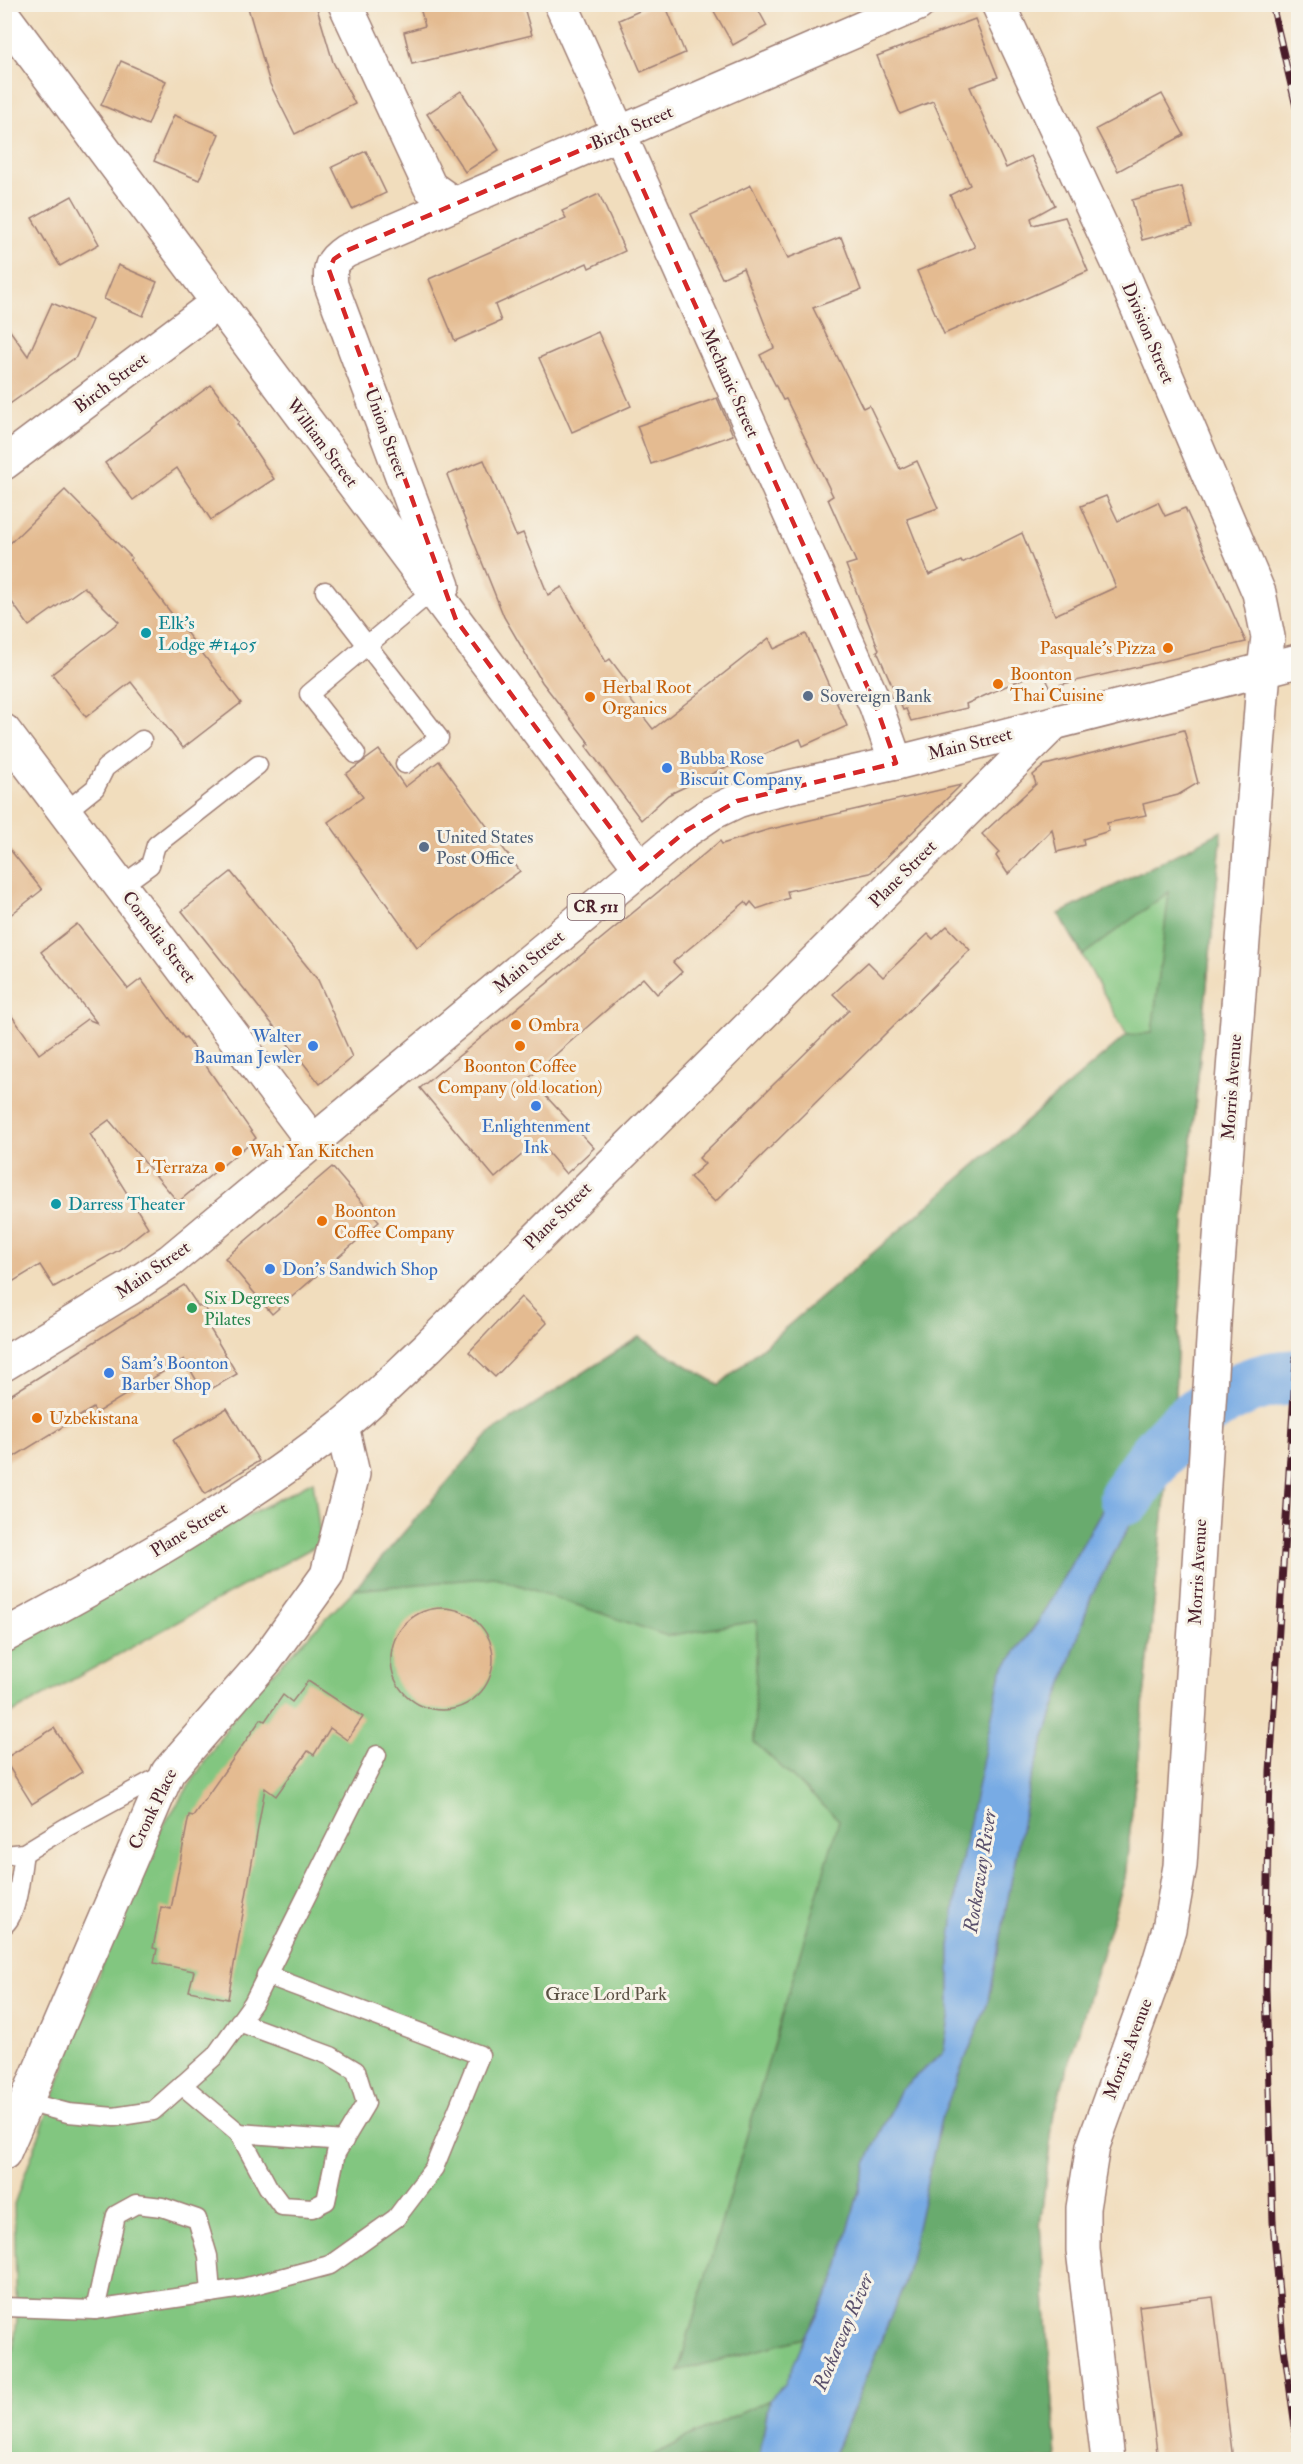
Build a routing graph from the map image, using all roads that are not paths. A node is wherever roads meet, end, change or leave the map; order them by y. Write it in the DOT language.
graph roads {
  1 [pos="345,4"];
  2 [pos="561,4"];
  3 [pos="918,4"];
  4 [pos="998,4"];
  5 [pos="4,16"];
  6 [pos="618,134"];
  7 [pos="454,204"];
  8 [pos="346,251"];
  9 [pos="218,303"];
  10 [pos="4,463"];
  11 [pos="433,590"];
  12 [pos="324,591"];
  13 [pos="456,620"];
  14 [pos="367,645"];
  15 [pos="1285,664"];
  16 [pos="1054,723"];
  17 [pos="4,731"];
  18 [pos="142,740"];
  19 [pos="356,754"];
  20 [pos="896,762"];
  21 [pos="405,764"];
  22 [pos="258,765"];
  23 [pos="65,812"];
  24 [pos="641,869"];
  25 [pos="121,886"];
  26 [pos="313,1142"];
  27 [pos="4,1364"];
  28 [pos="342,1426"];
  29 [pos="4,1636"];
  30 [pos="377,1755"];
  31 [pos="168,1772"];
  32 [pos="24,1853"];
  33 [pos="4,1855"];
  34 [pos="4,1926"];
  35 [pos="266,1975"];
  36 [pos="239,2022"];
  37 [pos="182,2085"];
  38 [pos="26,2102"];
  39 [pos="239,2133"];
  40 [pos="344,2141"];
  41 [pos="4,2153"];
  42 [pos="211,2293"];
  43 [pos="4,2307"];
  44 [pos="95,2310"];
  45 [pos="1108,2460"];
  1 -- 7 [label="street"];
  2 -- 6 [label="street, Mechanic Street"];
  3 -- 6 [label="street, Birch Street"];
  4 -- 15 [label="street, Division Street"];
  5 -- 9 [label="street, William Street"];
  6 -- 7 [label="street, Birch Street"];
  6 -- 20 [label="street, Mechanic Street"];
  7 -- 8 [label="street, Birch Street"];
  8 -- 13 [label="street, Union Street"];
  9 -- 10 [label="street, Birch Street"];
  9 -- 11 [label="street, William Street"];
  11 -- 13 [label="street, William Street"];
  11 -- 14 [label="lane"];
  12 -- 14 [label="lane"];
  13 -- 24 [label="street, William Street"];
  14 -- 19 [label="lane"];
  14 -- 21 [label="lane"];
  15 -- 16 [label="street, Main Street / CR 511"];
  15 -- 45 [label="street, Morris Avenue"];
  16 -- 20 [label="street, Main Street / CR 511"];
  16 -- 28 [label="street, Plane Street"];
  17 -- 23 [label="street, Cornelia Street"];
  18 -- 23 [label="lane"];
  20 -- 24 [label="street, Main Street / CR 511"];
  22 -- 25 [label="lane"];
  23 -- 25 [label="street, Cornelia Street"];
  24 -- 26 [label="street, Main Street / CR 511"];
  25 -- 26 [label="street, Cornelia Street"];
  26 -- 27 [label="street, Main Street / CR 511"];
  28 -- 29 [label="street, Plane Street"];
  28 -- 31 [label="street, Cronk Place"];
  30 -- 35 [label="lane"];
  31 -- 32 [label="lane"];
  31 -- 38 [label="street, Cronk Place"];
  32 -- 33 [label="lane"];
  32 -- 34 [label="lane"];
  35 -- 36 [label="lane"];
  35 -- 42 [label="lane"];
  36 -- 37 [label="lane"];
  36 -- 40 [label="lane"];
  37 -- 38 [label="lane"];
  37 -- 39 [label="lane"];
  38 -- 41 [label="street, Cronk Place"];
  39 -- 40 [label="lane"];
  39 -- 40 [label="lane"];
  42 -- 44 [label="lane"];
  42 -- 44 [label="lane"];
  43 -- 44 [label="lane"];
}
